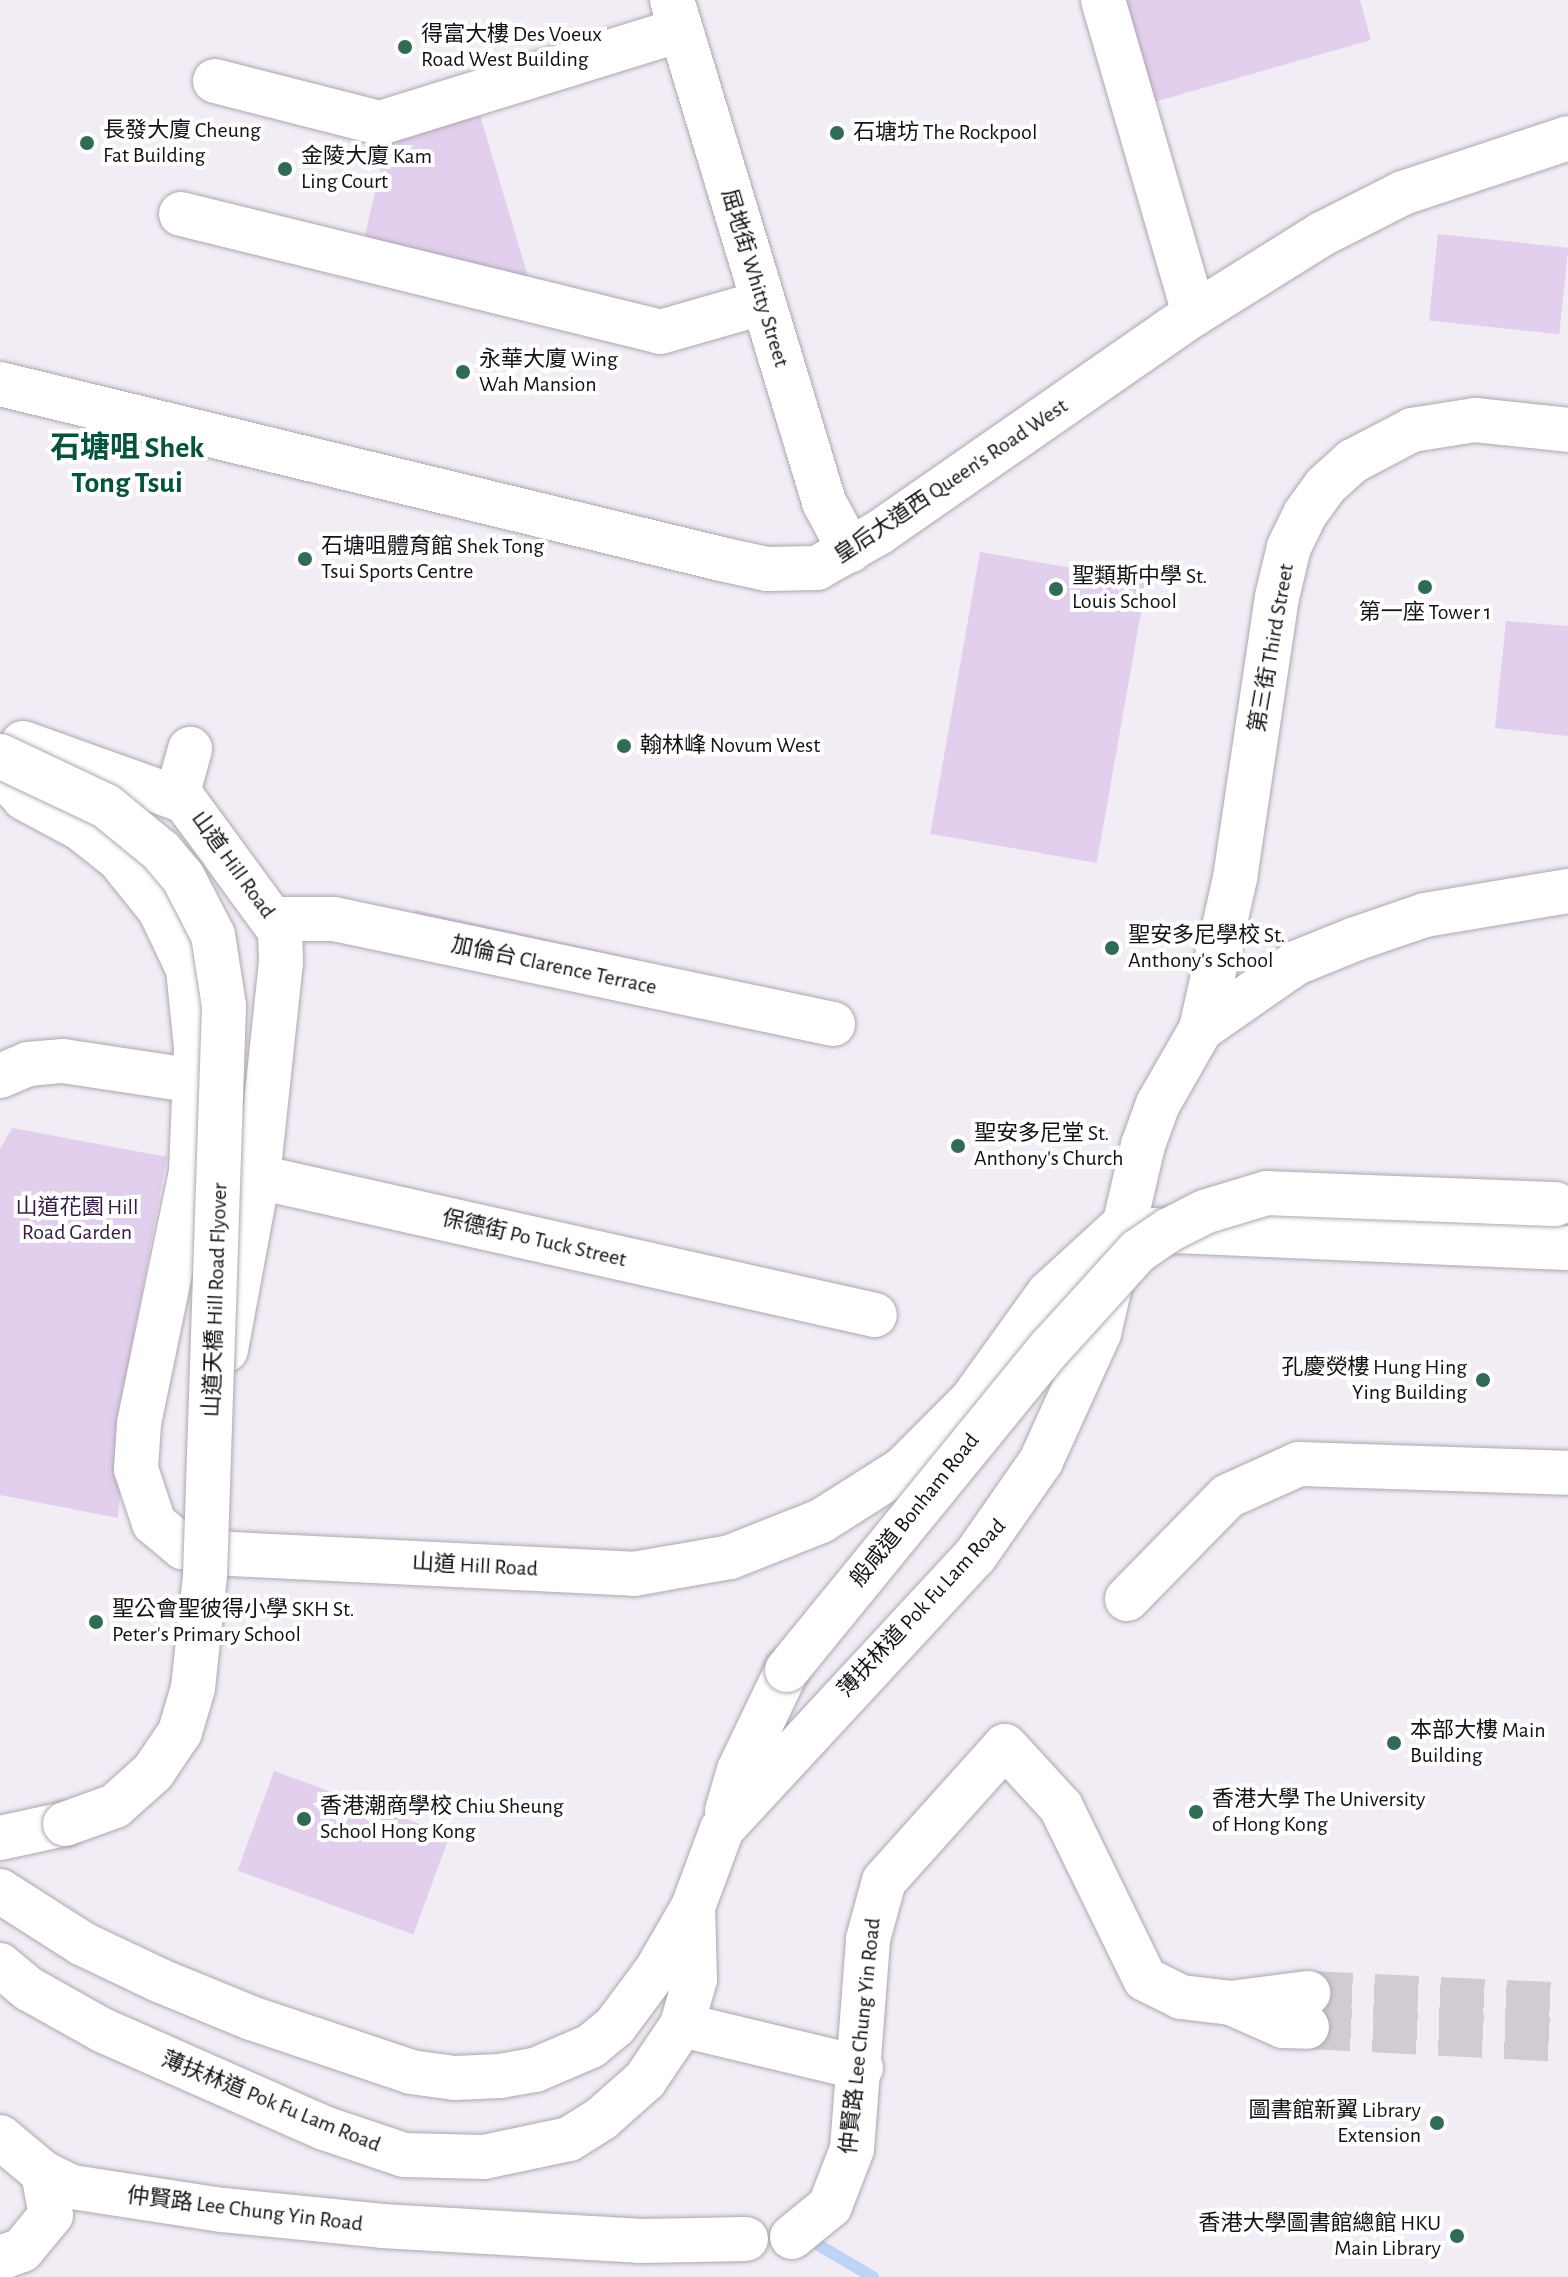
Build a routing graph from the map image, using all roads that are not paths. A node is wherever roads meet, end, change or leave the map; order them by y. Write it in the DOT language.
graph roads {
  1 [pos="1103,0"];
  2 [pos="676,15"];
  3 [pos="215,81"];
  4 [pos="1568,138"];
  5 [pos="181,214"];
  6 [pos="762,303"];
  7 [pos="1194,314"];
  8 [pos="0,384"];
  9 [pos="1568,430"];
  10 [pos="850,551"];
  11 [pos="190,749"];
  12 [pos="8,757"];
  13 [pos="177,796"];
  14 [pos="1568,891"];
  15 [pos="274,919"];
  16 [pos="833,1024"];
  17 [pos="1201,1029"];
  18 [pos="0,1076"];
  19 [pos="196,1081"];
  20 [pos="191,1172"];
  21 [pos="258,1177"];
  22 [pos="1562,1205"];
  23 [pos="1121,1227"];
  24 [pos="1568,1248"];
  25 [pos="875,1315"];
  26 [pos="219,1386"];
  27 [pos="1568,1473"];
  28 [pos="1127,1599"];
  29 [pos="722,1829"];
  30 [pos="0,1838"];
  31 [pos="0,1891"];
  32 [pos="693,1907"];
  33 [pos="0,1965"];
  34 [pos="1308,2010"];
  35 [pos="682,2025"];
  36 [pos="861,2068"];
  37 [pos="0,2137"];
  38 [pos="43,2173"];
  39 [pos="792,2237"];
  40 [pos="746,2239"];
  41 [pos="0,2258"];
  1 -- 7 [label="main road"];
  2 -- 3 [label="main road"];
  2 -- 6 [label="main road, 屈地街 Whitty Street"];
  4 -- 7 [label="main road, 皇后大道西 Queen's Road West"];
  5 -- 6 [label="main road"];
  6 -- 10 [label="main road, 屈地街 Whitty Street"];
  7 -- 10 [label="main road, 皇后大道西 Queen's Road West"];
  8 -- 10 [label="main road, 皇后大道西 Queen's Road West"];
  9 -- 17 [label="main road, 第三街 Third Street"];
  11 -- 13 [label="main road"];
  12 -- 13 [label="main road, 山道 Hill Road"];
  12 -- 19 [label="main road, 山道 Hill Road"];
  12 -- 30 [label="main road, 山道天橋 Hill Road Flyover, bridge"];
  13 -- 15 [label="main road, 山道 Hill Road"];
  14 -- 17 [label="main road, 薄扶林道 Pok Fu Lam Road"];
  15 -- 16 [label="main road, 加倫台 Clarence Terrace"];
  15 -- 21 [label="main road, 山道 Hill Road"];
  17 -- 23 [label="main road, 薄扶林道 Pok Fu Lam Road"];
  18 -- 19 [label="main road"];
  19 -- 20 [label="main road, 山道 Hill Road"];
  20 -- 21 [label="main road, 保德街 Po Tuck Street"];
  20 -- 23 [label="main road, 山道 Hill Road"];
  21 -- 25 [label="main road, 保德街 Po Tuck Street"];
  21 -- 26 [label="main road, 山道 Hill Road"];
  22 -- 29 [label="main road, 般咸道 Bonham Road, bridge"];
  23 -- 24 [label="main road"];
  23 -- 29 [label="main road, 薄扶林道 Pok Fu Lam Road"];
  27 -- 28 [label="main road"];
  29 -- 32 [label="main road, 薄扶林道 Pok Fu Lam Road"];
  31 -- 32 [label="main road, 薄扶林道 Pok Fu Lam Road"];
  32 -- 35 [label="main road, 薄扶林道 Pok Fu Lam Road"];
  33 -- 35 [label="main road, 薄扶林道 Pok Fu Lam Road"];
  34 -- 36 [label="main road, 仲賢路 Lee Chung Yin Road"];
  35 -- 36 [label="main road"];
  36 -- 39 [label="main road, 仲賢路 Lee Chung Yin Road"];
  37 -- 38 [label="main road, 仲賢路 Lee Chung Yin Road"];
  38 -- 40 [label="main road, 仲賢路 Lee Chung Yin Road"];
  38 -- 41 [label="main road"];
}
